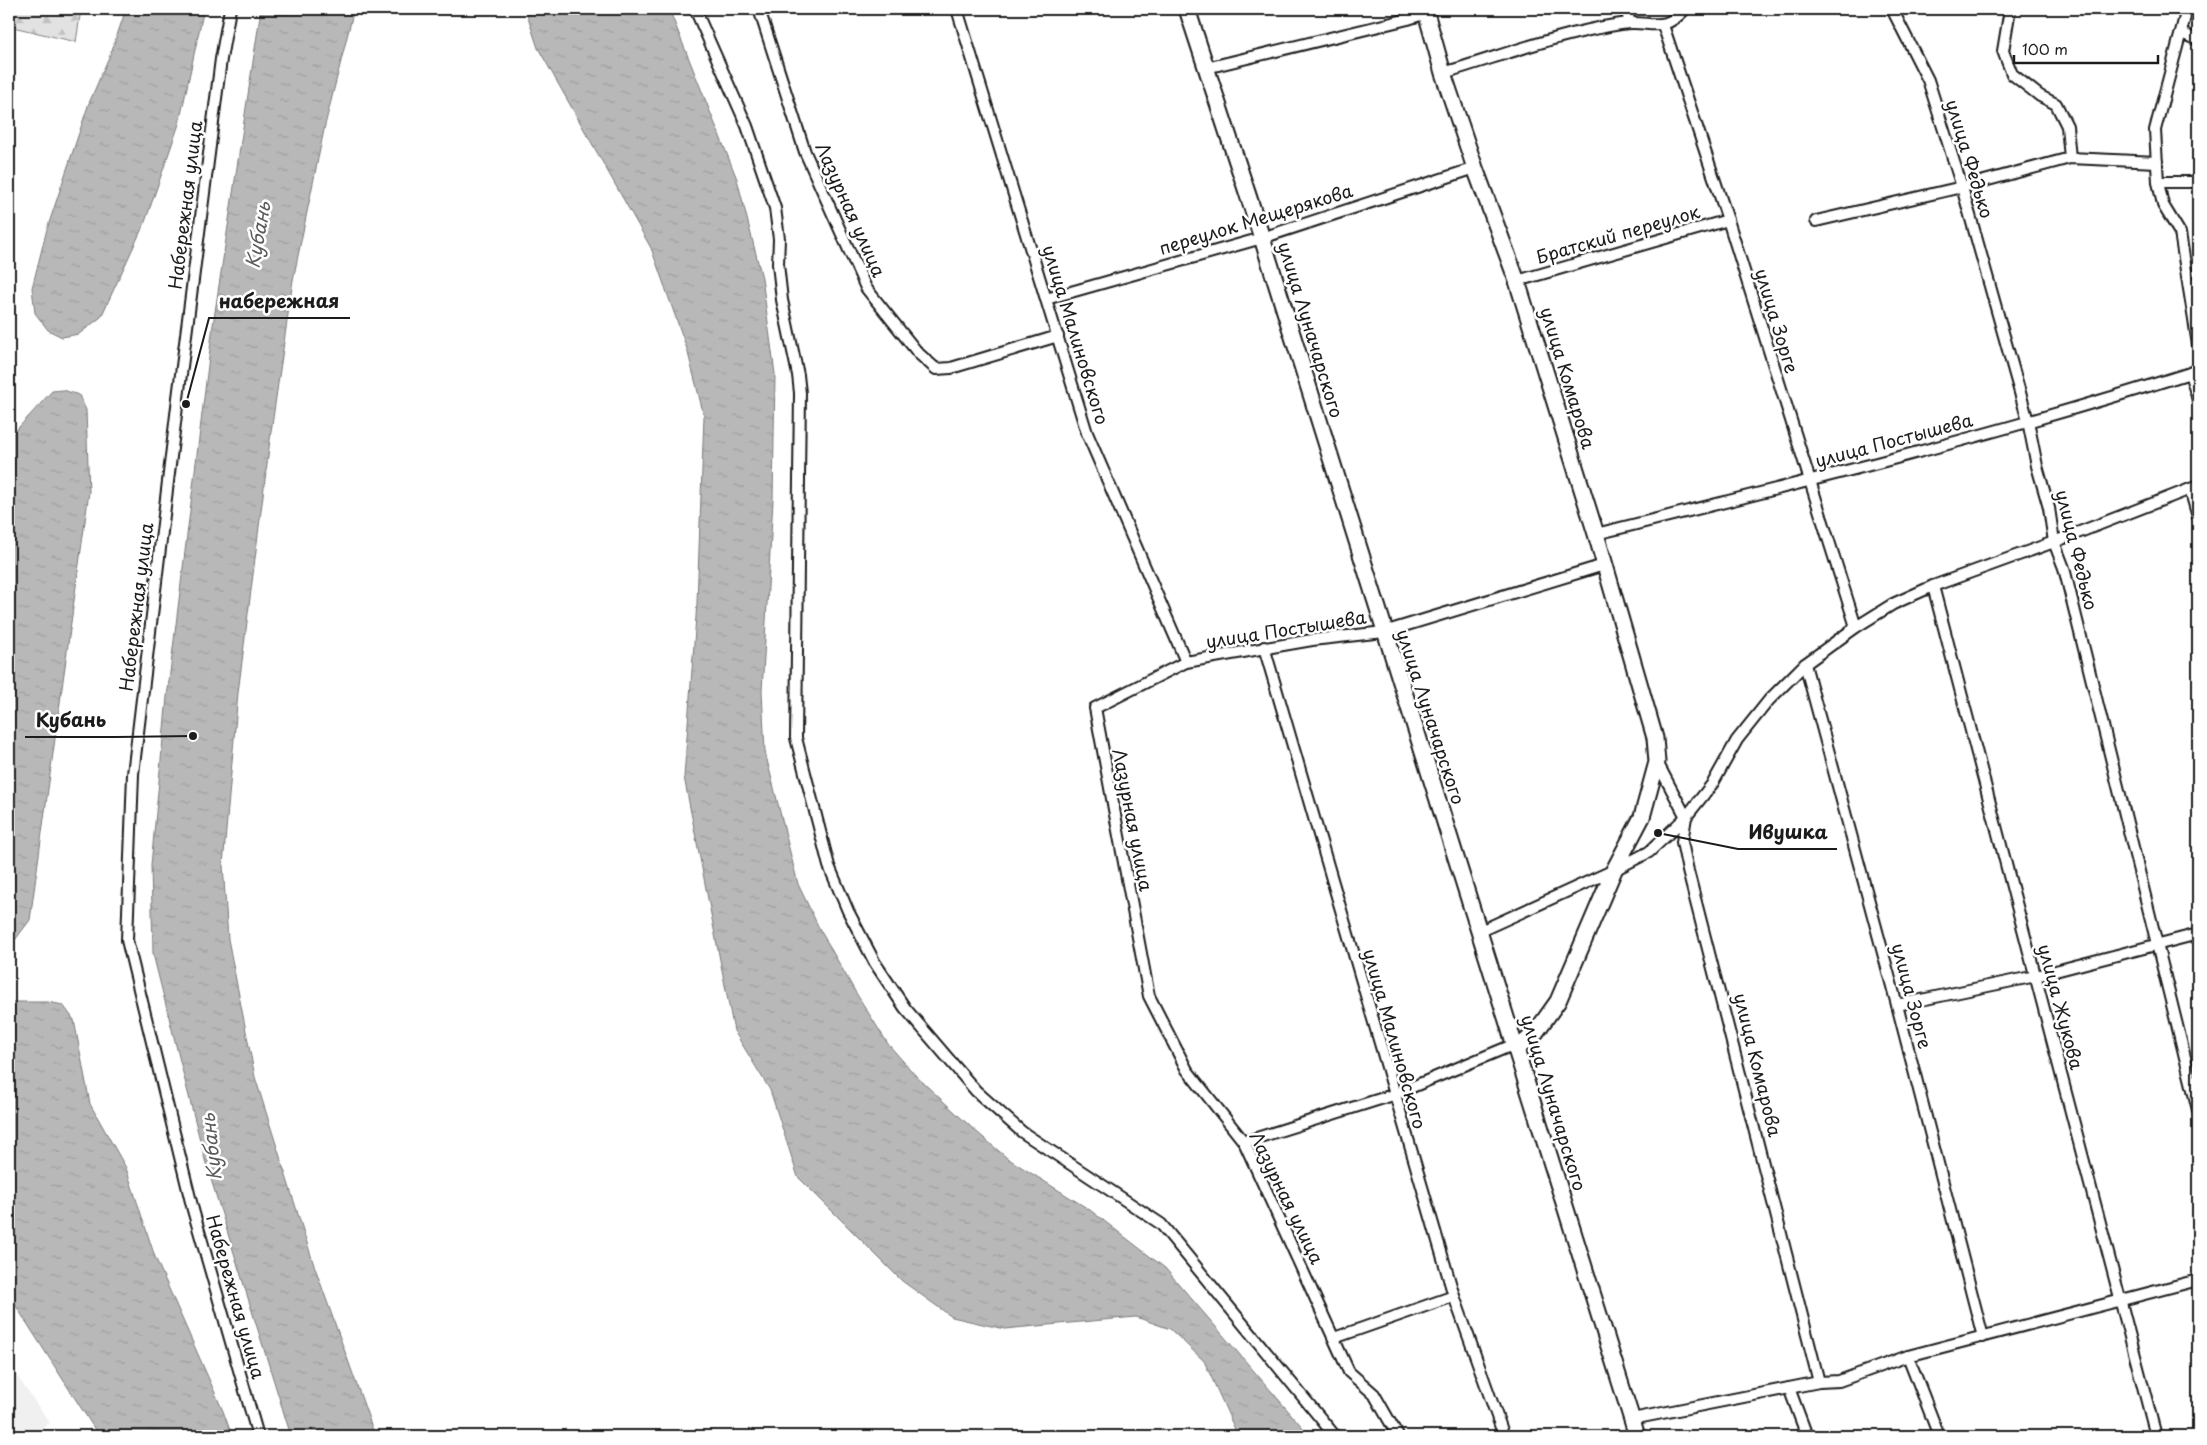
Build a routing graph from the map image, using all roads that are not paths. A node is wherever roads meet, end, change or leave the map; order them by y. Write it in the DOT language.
graph roads {
  1 [pos="230,9"];
  2 [pos="695,9"];
  3 [pos="759,9"];
  4 [pos="957,9"];
  5 [pos="1187,9"];
  6 [pos="1626,9"];
  7 [pos="1684,9"];
  8 [pos="1892,9"];
  9 [pos="2010,9"];
  10 [pos="2187,9"];
  11 [pos="1426,11"];
  12 [pos="1630,22"];
  13 [pos="1663,25"];
  14 [pos="2182,33"];
  15 [pos="2198,40"];
  16 [pos="1206,68"];
  17 [pos="1443,73"];
  18 [pos="2070,158"];
  19 [pos="2157,162"];
  20 [pos="1475,168"];
  21 [pos="2158,182"];
  22 [pos="2198,182"];
  23 [pos="1962,186"];
  24 [pos="1728,220"];
  25 [pos="1816,220"];
  26 [pos="1262,238"];
  27 [pos="1517,281"];
  28 [pos="1046,299"];
  29 [pos="1058,336"];
  30 [pos="2198,345"];
  31 [pos="2194,371"];
  32 [pos="2198,400"];
  33 [pos="2028,422"];
  34 [pos="1809,481"];
  35 [pos="2194,488"];
  36 [pos="2198,517"];
  37 [pos="1596,534"];
  38 [pos="2054,542"];
  39 [pos="1604,565"];
  40 [pos="1933,586"];
  41 [pos="1856,627"];
  42 [pos="1384,632"];
  43 [pos="1264,647"];
  44 [pos="1186,662"];
  45 [pos="1805,664"];
  46 [pos="1095,708"];
  47 [pos="1657,762"];
  48 [pos="1686,817"];
  49 [pos="1614,870"];
  50 [pos="1478,932"];
  51 [pos="2198,934"];
  52 [pos="2158,945"];
  53 [pos="2036,976"];
  54 [pos="1897,1005"];
  55 [pos="1516,1046"];
  56 [pos="1393,1094"];
  57 [pos="2198,1110"];
  58 [pos="1244,1142"];
  59 [pos="2198,1280"];
  60 [pos="1454,1296"];
  61 [pos="2122,1301"];
  62 [pos="1983,1337"];
  63 [pos="1334,1338"];
  64 [pos="1908,1356"];
  65 [pos="1819,1382"];
  66 [pos="1789,1388"];
  67 [pos="1632,1420"];
  68 [pos="258,1436"];
  69 [pos="1335,1436"];
  70 [pos="1398,1436"];
  71 [pos="1504,1436"];
  72 [pos="1637,1436"];
  73 [pos="1807,1436"];
  74 [pos="1939,1436"];
  75 [pos="2156,1436"];
  1 -- 68 [label="street, Набережная улица"];
  2 -- 69 [label="street"];
  3 -- 29 [label="street, Лазурная улица"];
  4 -- 28 [label="street, улица Малиновского"];
  5 -- 16 [label="street, улица Луначарского"];
  6 -- 12 [label="street"];
  7 -- 13 [label="street"];
  8 -- 23 [label="street, улица Федько"];
  9 -- 18 [label="street"];
  10 -- 14 [label="street"];
  11 -- 16 [label="street"];
  11 -- 17 [label="street, улица Комарова"];
  12 -- 13 [label="street"];
  12 -- 17 [label="street"];
  13 -- 24 [label="street, улица Зорге"];
  14 -- 15 [label="street"];
  14 -- 19 [label="street"];
  16 -- 26 [label="street, улица Луначарского"];
  17 -- 20 [label="street, улица Комарова"];
  18 -- 19 [label="street"];
  18 -- 23 [label="street"];
  19 -- 21 [label="street"];
  20 -- 26 [label="street, переулок Мещерякова"];
  20 -- 27 [label="street, улица Комарова"];
  21 -- 22 [label="street"];
  21 -- 30 [label="street"];
  23 -- 25 [label="street"];
  23 -- 33 [label="street, улица Федько"];
  24 -- 27 [label="street, Братский переулок"];
  24 -- 34 [label="street, улица Зорге"];
  26 -- 28 [label="street, переулок Мещерякова"];
  26 -- 42 [label="street, улица Луначарского"];
  27 -- 37 [label="street, улица Комарова"];
  28 -- 29 [label="street, улица Малиновского"];
  29 -- 44 [label="street, улица Малиновского"];
  31 -- 32 [label="street"];
  31 -- 33 [label="street, улица Постышева"];
  33 -- 34 [label="street, улица Постышева"];
  33 -- 38 [label="street, улица Федько"];
  34 -- 37 [label="street, улица Постышева"];
  34 -- 41 [label="street, улица Зорге"];
  35 -- 36 [label="street"];
  35 -- 38 [label="street"];
  37 -- 39 [label="street, улица Комарова"];
  38 -- 40 [label="street"];
  38 -- 52 [label="street, улица Федько"];
  39 -- 42 [label="street, улица Постышева"];
  39 -- 47 [label="street, улица Комарова"];
  40 -- 41 [label="street"];
  40 -- 53 [label="street, улица Жукова"];
  41 -- 45 [label="street"];
  42 -- 43 [label="street, улица Постышева"];
  42 -- 50 [label="street, улица Луначарского"];
  43 -- 44 [label="street, улица Постышева"];
  43 -- 56 [label="street, улица Малиновского"];
  44 -- 46 [label="street, улица Постышева"];
  45 -- 48 [label="street"];
  45 -- 54 [label="street, улица Зорге"];
  46 -- 58 [label="street, Лазурная улица"];
  47 -- 48 [label="street, улица Комарова"];
  47 -- 49 [label="street, улица Комарова"];
  48 -- 49 [label="street"];
  48 -- 65 [label="street, улица Комарова"];
  49 -- 50 [label="street"];
  49 -- 55 [label="street, улица Комарова"];
  50 -- 55 [label="street, улица Луначарского"];
  51 -- 52 [label="street"];
  52 -- 53 [label="street"];
  52 -- 57 [label="street, улица Федько"];
  53 -- 54 [label="street"];
  53 -- 61 [label="street, улица Жукова"];
  54 -- 62 [label="street, улица Зорге"];
  55 -- 56 [label="street"];
  55 -- 67 [label="street, улица Луначарского"];
  56 -- 58 [label="street"];
  56 -- 60 [label="street, улица Малиновского"];
  58 -- 63 [label="street, Лазурная улица"];
  59 -- 61 [label="street"];
  60 -- 63 [label="street"];
  60 -- 71 [label="street, улица Малиновского"];
  61 -- 62 [label="street"];
  61 -- 75 [label="street, улица Жукова"];
  62 -- 64 [label="street"];
  63 -- 70 [label="street, Лазурная улица"];
  64 -- 65 [label="street"];
  64 -- 74 [label="street"];
  65 -- 66 [label="street"];
  66 -- 67 [label="street"];
  66 -- 73 [label="street"];
  67 -- 72 [label="street, улица Луначарского"];
}
